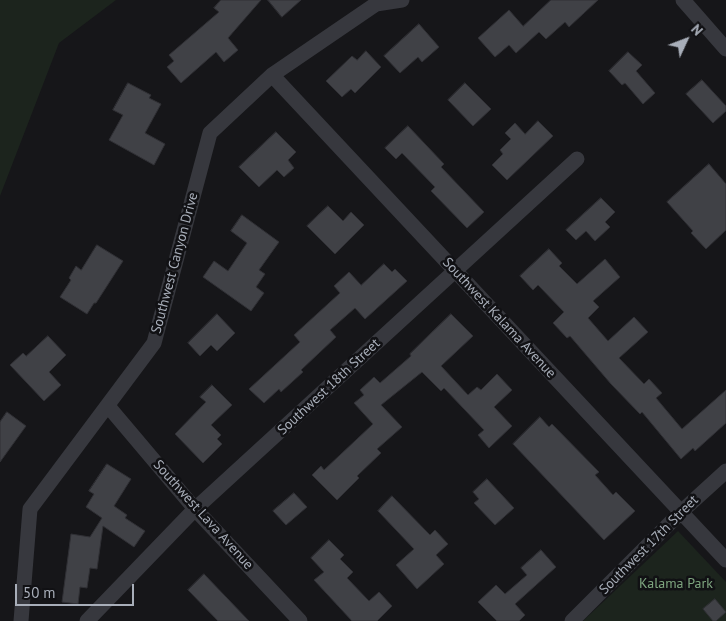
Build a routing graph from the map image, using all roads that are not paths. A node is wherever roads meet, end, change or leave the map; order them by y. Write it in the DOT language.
graph roads {
  1 [pos="402,0"];
  2 [pos="683,0"];
  3 [pos="726,49"];
  4 [pos="272,75"];
  5 [pos="577,159"];
  6 [pos="455,271"];
  7 [pos="108,406"];
  8 [pos="726,471"];
  9 [pos="195,509"];
  10 [pos="681,512"];
  11 [pos="726,560"];
  12 [pos="21,621"];
  13 [pos="87,621"];
  14 [pos="300,621"];
  15 [pos="572,621"];
  1 -- 4 [label="street, Southwest Canyon Drive"];
  2 -- 3 [label="street"];
  4 -- 6 [label="street, Southwest Kalama Avenue"];
  4 -- 7 [label="street, Southwest Canyon Drive"];
  5 -- 6 [label="street, Southwest 18th Street"];
  6 -- 9 [label="street, Southwest 18th Street"];
  6 -- 10 [label="street, Southwest Kalama Avenue"];
  7 -- 9 [label="street, Southwest Lava Avenue"];
  7 -- 12 [label="street, Southwest Canyon Drive"];
  8 -- 10 [label="street, Southwest 17th Street"];
  9 -- 13 [label="street, Southwest 18th Street"];
  9 -- 14 [label="street, Southwest Lava Avenue"];
  10 -- 11 [label="street, Southwest Kalama Avenue"];
  10 -- 15 [label="street, Southwest 17th Street"];
}
